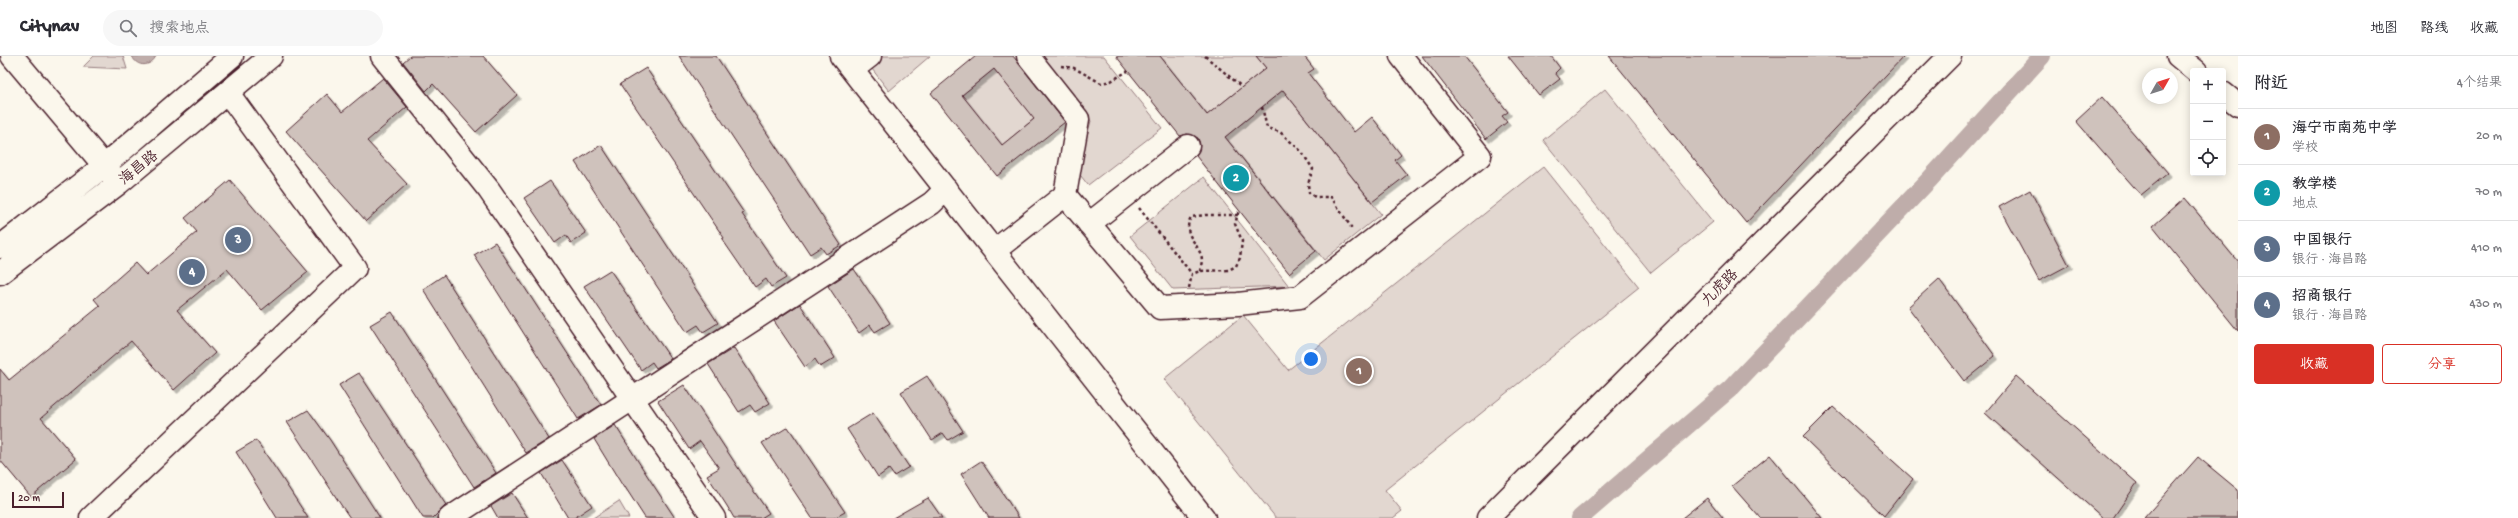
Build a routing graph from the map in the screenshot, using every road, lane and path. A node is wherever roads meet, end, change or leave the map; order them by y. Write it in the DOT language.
graph roads {
  1 [pos="12,56"];
  2 [pos="232,56"];
  3 [pos="271,56"];
  4 [pos="382,56"];
  5 [pos="870,56"];
  6 [pos="1028,56"];
  7 [pos="1205,56"];
  8 [pos="1401,56"];
  9 [pos="1950,56"];
  10 [pos="2178,56"];
  11 [pos="847,63"];
  12 [pos="2192,68"];
  13 [pos="1128,71"];
  14 [pos="1043,75"];
  15 [pos="1242,87"];
  16 [pos="228,93"];
  17 [pos="2226,95"];
  18 [pos="2238,105"];
  19 [pos="1262,107"];
  20 [pos="1188,146"];
  21 [pos="104,166"];
  22 [pos="119,183"];
  23 [pos="946,189"];
  24 [pos="1128,194"];
  25 [pos="1065,195"];
  26 [pos="1239,210"];
  27 [pos="1238,215"];
  28 [pos="1089,224"];
  29 [pos="1363,246"];
  30 [pos="0,248"];
  31 [pos="994,251"];
  32 [pos="1200,271"];
  33 [pos="0,273"];
  34 [pos="1192,274"];
  35 [pos="1190,306"];
  36 [pos="632,399"];
  37 [pos="91,518"];
  38 [pos="450,518"];
  39 [pos="714,518"];
  40 [pos="1204,518"];
  41 [pos="1488,518"];
  1 -- 21 [label="street"];
  2 -- 21 [label="street, 海昌路"];
  3 -- 16 [label="street, 海昌路"];
  4 -- 36 [label="street"];
  5 -- 11 [label="street"];
  6 -- 14 [label="street"];
  7 -- 15 [label="path"];
  8 -- 29 [label="street"];
  9 -- 41 [label="street, 九虎路"];
  10 -- 12 [label="street"];
  11 -- 23 [label="street"];
  13 -- 14 [label="path"];
  14 -- 25 [label="street"];
  16 -- 22 [label="street, 海昌路"];
  16 -- 37 [label="street"];
  17 -- 18 [label="street"];
  19 -- 29 [label="path"];
  20 -- 24 [label="street"];
  21 -- 22 [label="street"];
  21 -- 30 [label="street, 海昌路"];
  22 -- 33 [label="street, 海昌路"];
  23 -- 31 [label="street"];
  23 -- 36 [label="street"];
  24 -- 28 [label="street"];
  24 -- 34 [label="path"];
  25 -- 28 [label="street"];
  25 -- 31 [label="street"];
  26 -- 27 [label="path"];
  27 -- 32 [label="path"];
  27 -- 32 [label="path"];
  28 -- 35 [label="street"];
  29 -- 35 [label="street"];
  31 -- 40 [label="street"];
  32 -- 34 [label="path"];
  34 -- 35 [label="path"];
  36 -- 38 [label="street"];
  36 -- 39 [label="street"];
}
